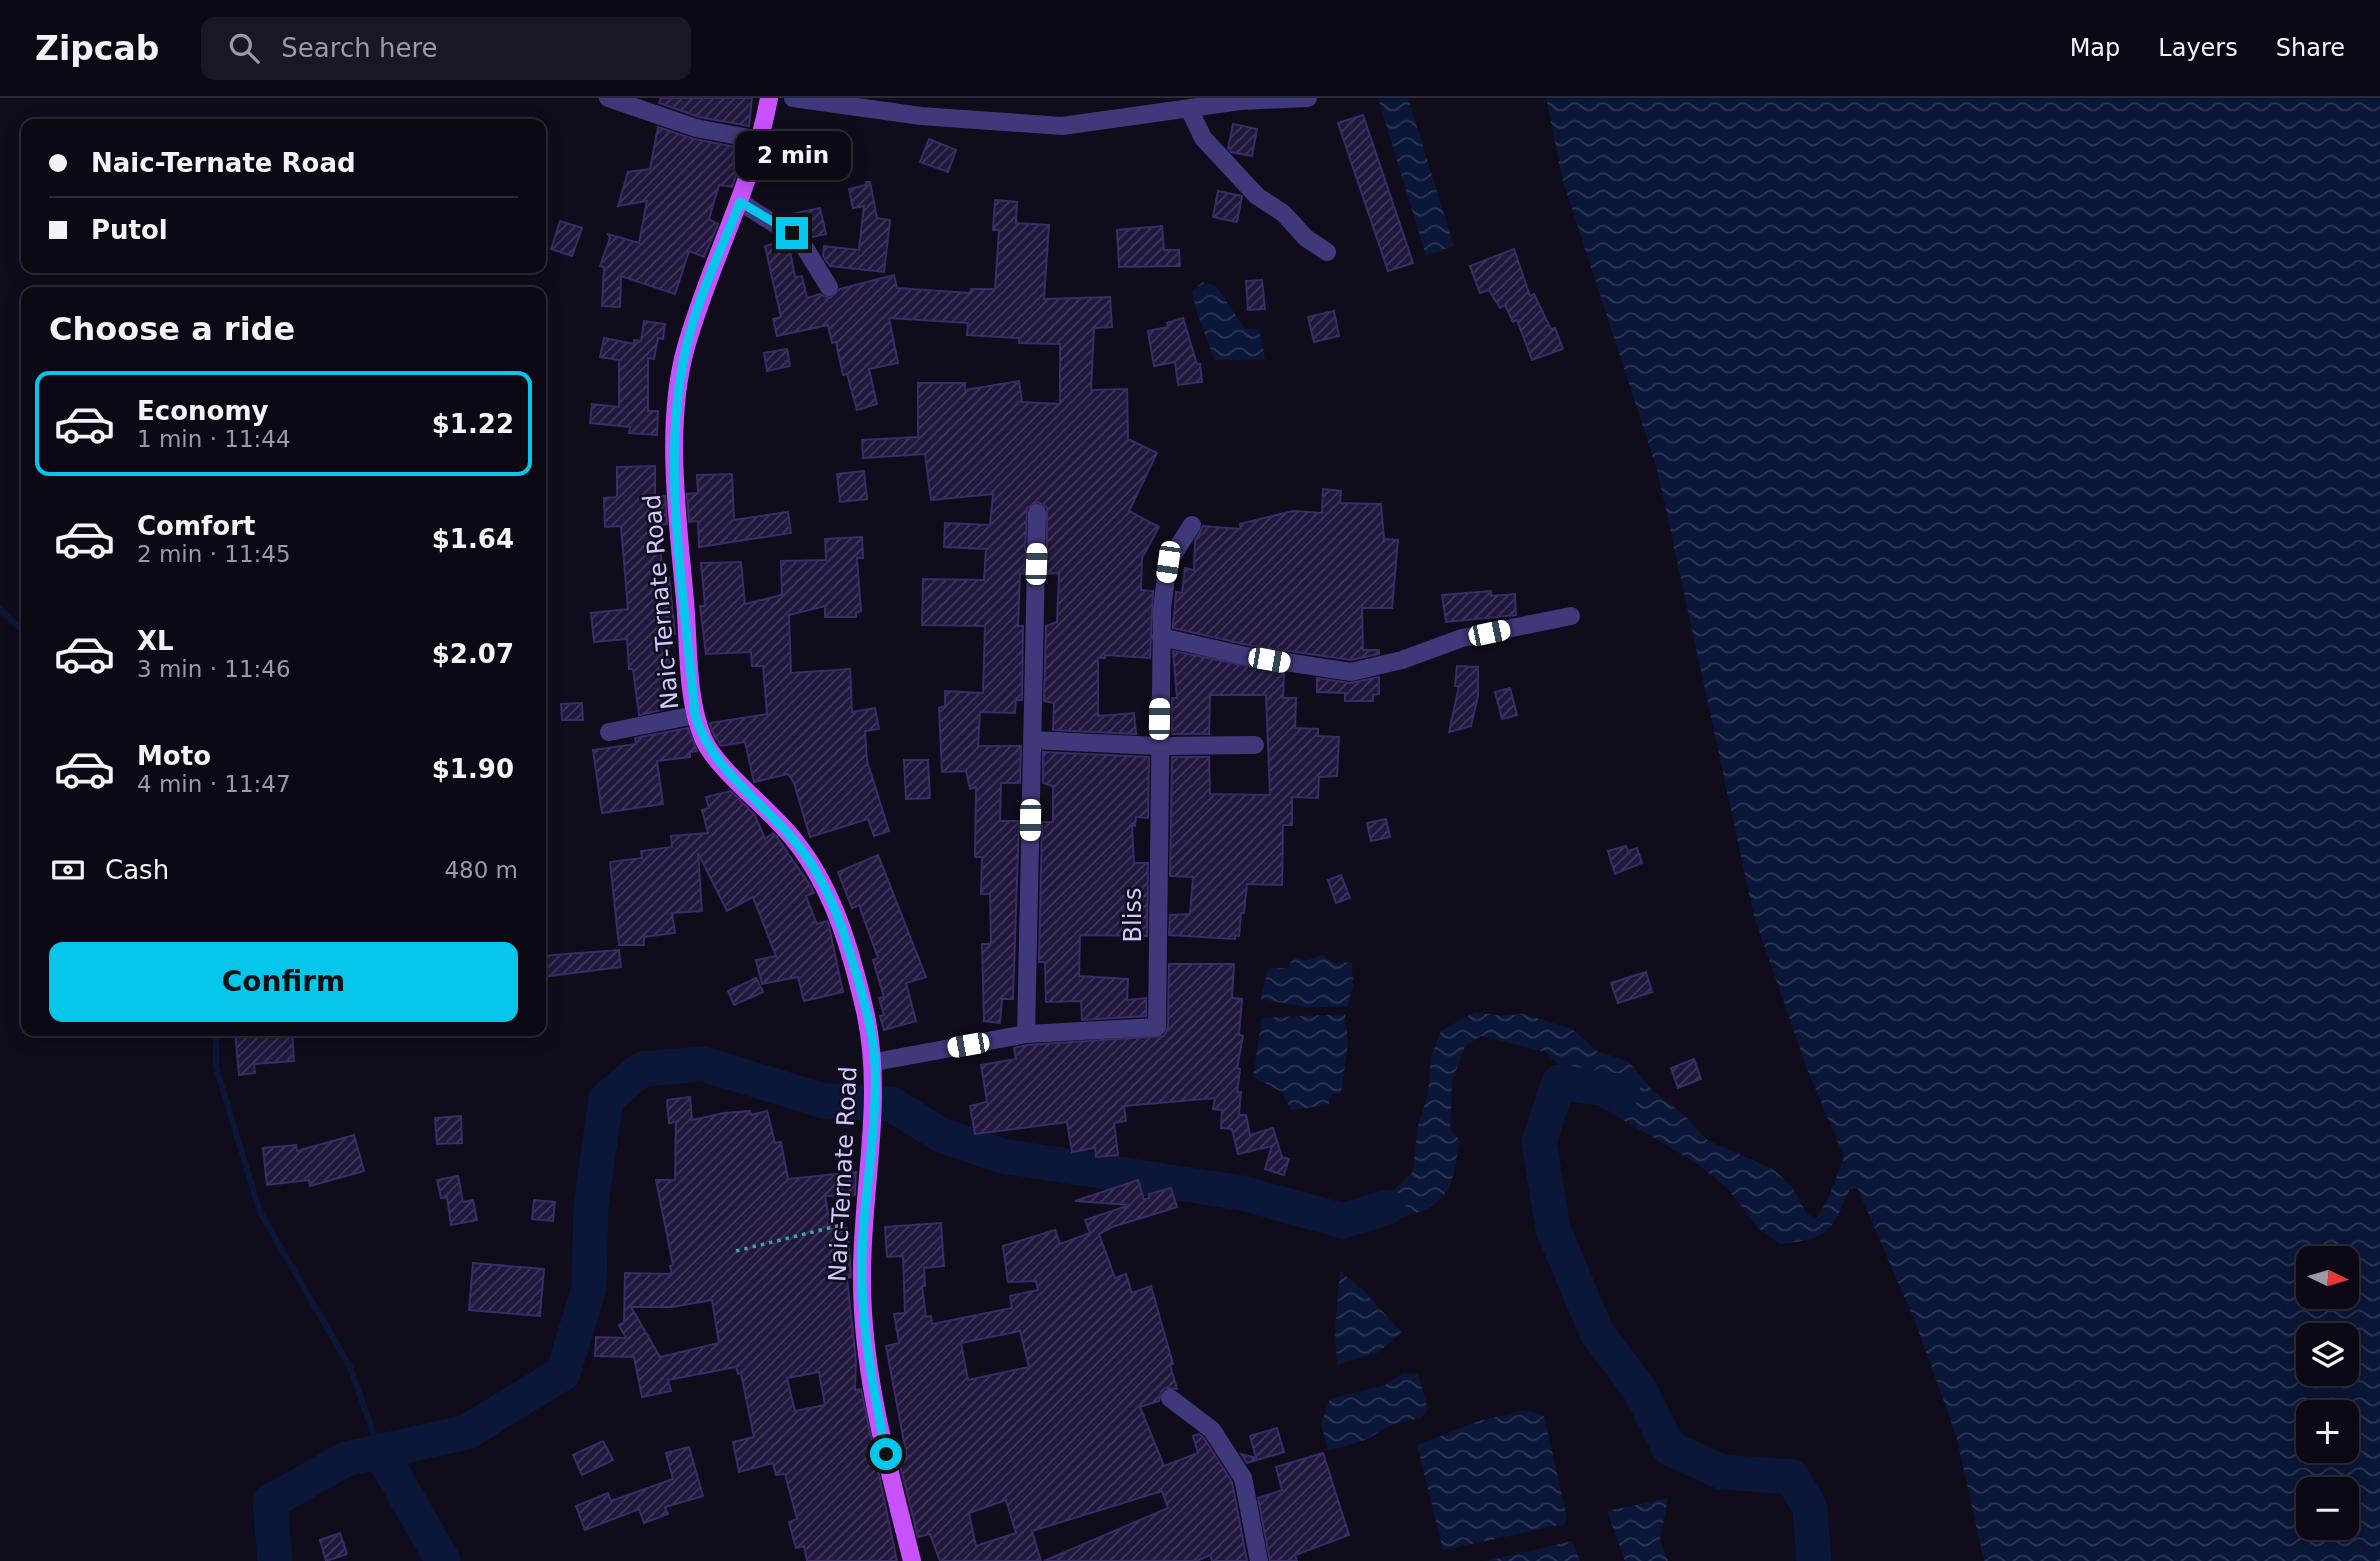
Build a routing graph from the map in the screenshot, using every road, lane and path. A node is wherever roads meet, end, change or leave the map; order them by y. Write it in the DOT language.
graph roads {
  1 [pos="608,98"];
  2 [pos="769,98"];
  3 [pos="793,98"];
  4 [pos="1308,98"];
  5 [pos="1189,109"];
  6 [pos="760,140"];
  7 [pos="740,202"];
  8 [pos="1327,252"];
  9 [pos="829,287"];
  10 [pos="1037,513"];
  11 [pos="1192,526"];
  12 [pos="1571,616"];
  13 [pos="1161,637"];
  14 [pos="695,715"];
  15 [pos="609,732"];
  16 [pos="1032,740"];
  17 [pos="1255,745"];
  18 [pos="1158,746"];
  19 [pos="1026,1034"];
  20 [pos="875,1062"];
  21 [pos="864,1220"];
  22 [pos="736,1251"];
  23 [pos="1170,1398"];
  24 [pos="912,1561"];
  25 [pos="1259,1561"];
  1 -- 6 [label="street"];
  2 -- 6 [label="main road, Naic-Ternate Road"];
  3 -- 5 [label="street"];
  4 -- 5 [label="street"];
  5 -- 8 [label="street"];
  6 -- 7 [label="main road, Naic-Ternate Road"];
  7 -- 9 [label="street"];
  7 -- 14 [label="main road, Naic-Ternate Road"];
  10 -- 16 [label="street"];
  11 -- 13 [label="street, Bliss"];
  12 -- 13 [label="street"];
  13 -- 18 [label="street, Bliss"];
  14 -- 15 [label="street"];
  14 -- 20 [label="main road, Naic-Ternate Road"];
  16 -- 18 [label="street"];
  16 -- 19 [label="street"];
  17 -- 18 [label="street"];
  18 -- 19 [label="street, Bliss"];
  19 -- 20 [label="street, Bliss"];
  20 -- 21 [label="main road, Naic-Ternate Road"];
  21 -- 22 [label="path"];
  21 -- 24 [label="main road, Naic-Ternate Road"];
  23 -- 25 [label="street"];
}
